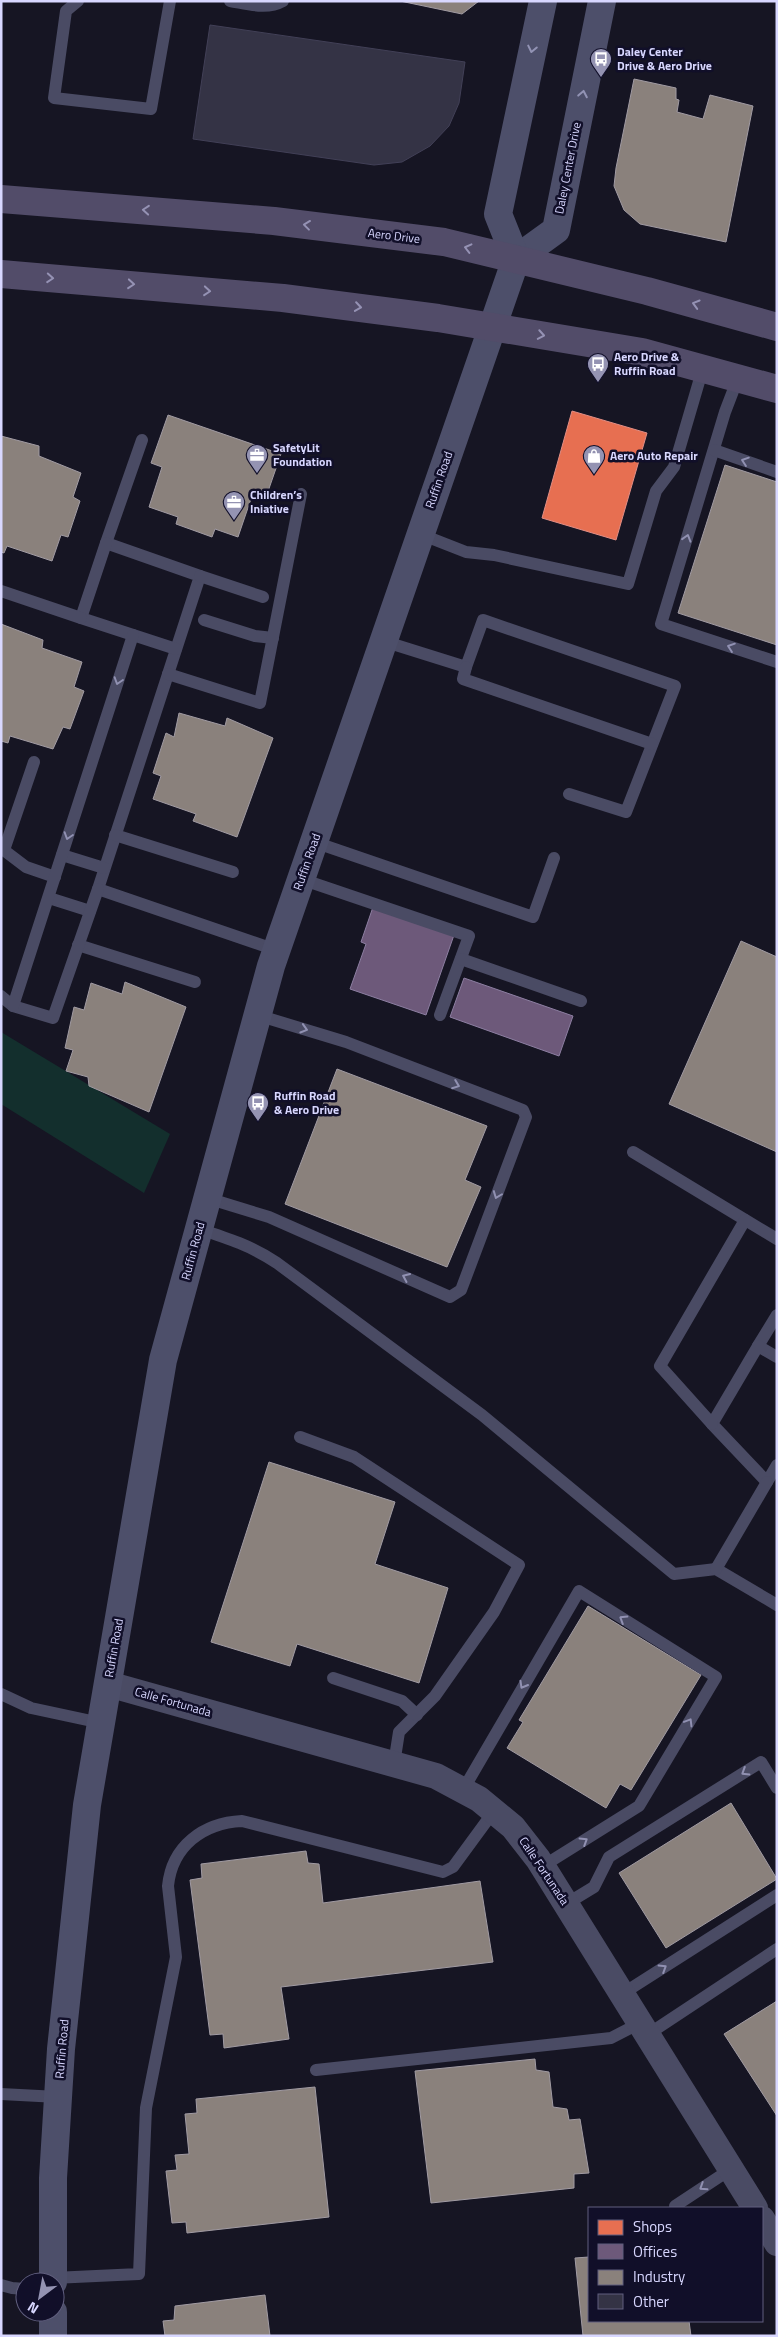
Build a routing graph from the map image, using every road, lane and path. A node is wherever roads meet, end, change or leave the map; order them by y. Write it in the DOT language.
graph roads {
  1 [pos="78,1"];
  2 [pos="170,1"];
  3 [pos="230,1"];
  4 [pos="283,1"];
  5 [pos="543,1"];
  6 [pos="602,1"];
  7 [pos="1,199"];
  8 [pos="516,259"];
  9 [pos="1,274"];
  10 [pos="493,327"];
  11 [pos="777,327"];
  12 [pos="703,368"];
  13 [pos="738,378"];
  14 [pos="777,389"];
  15 [pos="142,440"];
  16 [pos="714,450"];
  17 [pos="777,472"];
  18 [pos="301,494"];
  19 [pos="420,534"];
  20 [pos="106,543"];
  21 [pos="200,576"];
  22 [pos="1,591"];
  23 [pos="263,597"];
  24 [pos="81,618"];
  25 [pos="204,620"];
  26 [pos="133,635"];
  27 [pos="273,638"];
  28 [pos="383,641"];
  29 [pos="176,649"];
  30 [pos="777,662"];
  31 [pos="466,667"];
  32 [pos="168,674"];
  33 [pos="652,744"];
  34 [pos="34,762"];
  35 [pos="569,794"];
  36 [pos="115,835"];
  37 [pos="314,842"];
  38 [pos="3,849"];
  39 [pos="62,855"];
  40 [pos="554,858"];
  41 [pos="104,868"];
  42 [pos="233,872"];
  43 [pos="55,877"];
  44 [pos="301,879"];
  45 [pos="98,889"];
  46 [pos="48,898"];
  47 [pos="90,911"];
  48 [pos="78,945"];
  49 [pos="276,950"];
  50 [pos="461,959"];
  51 [pos="195,982"];
  52 [pos="1,996"];
  53 [pos="581,1001"];
  54 [pos="13,1006"];
  55 [pos="257,1014"];
  56 [pos="440,1015"];
  57 [pos="633,1152"];
  58 [pos="207,1198"];
  59 [pos="745,1220"];
  60 [pos="199,1229"];
  61 [pos="777,1239"];
  62 [pos="777,1315"];
  63 [pos="758,1346"];
  64 [pos="777,1357"];
  65 [pos="712,1424"];
  66 [pos="300,1437"];
  67 [pos="777,1465"];
  68 [pos="767,1482"];
  69 [pos="716,1569"];
  70 [pos="777,1605"];
  71 [pos="333,1678"];
  72 [pos="108,1684"];
  73 [pos="1,1694"];
  74 [pos="417,1715"];
  75 [pos="101,1723"];
  76 [pos="394,1764"];
  77 [pos="777,1788"];
  78 [pos="463,1790"];
  79 [pos="494,1811"];
  80 [pos="543,1866"];
  81 [pos="777,1895"];
  82 [pos="566,1904"];
  83 [pos="777,1949"];
  84 [pos="622,1994"];
  85 [pos="644,2029"];
  86 [pos="316,2070"];
  87 [pos="1,2094"];
  88 [pos="58,2097"];
  89 [pos="731,2169"];
  90 [pos="675,2206"];
  91 [pos="751,2207"];
  92 [pos="763,2224"];
  93 [pos="777,2243"];
  94 [pos="53,2272"];
  95 [pos="65,2279"];
  96 [pos="1,2285"];
  97 [pos="15,2288"];
  98 [pos="53,2322"];
  99 [pos="53,2336"];
  1 -- 2 [label="lane"];
  3 -- 4 [label="lane"];
  5 -- 8 [label="main road, one-way"];
  8 -- 6 [label="main road, Daley Center Drive, one-way"];
  8 -- 7 [label="main road, Aero Drive, one-way"];
  8 -- 10 [label="main road, Ruffin Road"];
  11 -- 8 [label="main road, Aero Drive, one-way"];
  9 -- 10 [label="main road, one-way"];
  10 -- 12 [label="main road, one-way"];
  10 -- 19 [label="main road, Ruffin Road"];
  12 -- 13 [label="main road"];
  12 -- 19 [label="lane"];
  13 -- 14 [label="main road"];
  13 -- 16 [label="lane"];
  15 -- 20 [label="lane"];
  17 -- 16 [label="lane, one-way"];
  30 -- 16 [label="lane, one-way"];
  18 -- 27 [label="lane"];
  19 -- 28 [label="main road, Ruffin Road"];
  20 -- 21 [label="lane"];
  20 -- 24 [label="lane"];
  21 -- 23 [label="lane"];
  21 -- 29 [label="lane"];
  22 -- 24 [label="lane"];
  24 -- 26 [label="lane"];
  25 -- 27 [label="lane"];
  26 -- 29 [label="lane"];
  26 -- 39 [label="lane, one-way"];
  27 -- 32 [label="lane"];
  28 -- 31 [label="lane"];
  28 -- 37 [label="main road, Ruffin Road"];
  29 -- 32 [label="lane"];
  31 -- 33 [label="lane"];
  31 -- 33 [label="lane"];
  32 -- 36 [label="lane"];
  33 -- 35 [label="lane"];
  34 -- 38 [label="lane"];
  36 -- 41 [label="lane"];
  36 -- 42 [label="lane"];
  37 -- 40 [label="lane"];
  37 -- 44 [label="main road, Ruffin Road"];
  38 -- 43 [label="lane"];
  39 -- 41 [label="lane"];
  39 -- 43 [label="lane"];
  41 -- 45 [label="lane"];
  43 -- 46 [label="lane"];
  44 -- 49 [label="main road, Ruffin Road"];
  44 -- 50 [label="lane"];
  45 -- 47 [label="lane"];
  45 -- 49 [label="lane"];
  46 -- 47 [label="lane"];
  46 -- 54 [label="lane"];
  47 -- 48 [label="lane"];
  48 -- 51 [label="lane"];
  48 -- 54 [label="lane"];
  49 -- 55 [label="main road, Ruffin Road"];
  50 -- 53 [label="lane"];
  50 -- 56 [label="lane"];
  52 -- 54 [label="lane"];
  55 -- 58 [label="main road, Ruffin Road"];
  55 -- 58 [label="lane, one-way"];
  57 -- 59 [label="lane"];
  58 -- 60 [label="main road, Ruffin Road"];
  59 -- 61 [label="lane"];
  59 -- 65 [label="lane"];
  60 -- 69 [label="lane"];
  60 -- 72 [label="main road, Ruffin Road"];
  62 -- 63 [label="lane"];
  63 -- 64 [label="lane"];
  63 -- 65 [label="lane"];
  65 -- 68 [label="lane"];
  66 -- 74 [label="lane"];
  67 -- 68 [label="lane"];
  68 -- 69 [label="lane"];
  69 -- 70 [label="lane"];
  71 -- 74 [label="lane"];
  72 -- 75 [label="main road, Ruffin Road"];
  72 -- 76 [label="street, Calle Fortunada"];
  73 -- 75 [label="lane"];
  74 -- 76 [label="lane"];
  75 -- 88 [label="main road, Ruffin Road"];
  76 -- 78 [label="street, Calle Fortunada"];
  77 -- 82 [label="lane, one-way"];
  78 -- 79 [label="street, Calle Fortunada"];
  80 -- 78 [label="lane, one-way"];
  79 -- 80 [label="street, Calle Fortunada"];
  79 -- 95 [label="lane"];
  80 -- 82 [label="street, Calle Fortunada"];
  84 -- 81 [label="lane, one-way"];
  82 -- 84 [label="street, Calle Fortunada"];
  83 -- 85 [label="lane"];
  84 -- 85 [label="street, Calle Fortunada"];
  85 -- 86 [label="lane"];
  85 -- 89 [label="street, Calle Fortunada"];
  87 -- 88 [label="lane"];
  88 -- 94 [label="main road, Ruffin Road"];
  89 -- 90 [label="lane, one-way"];
  89 -- 91 [label="street, Calle Fortunada"];
  92 -- 93 [label="street, Calle Fortunada"];
  96 -- 97 [label="lane"];
  98 -- 99 [label="main road"];
}
